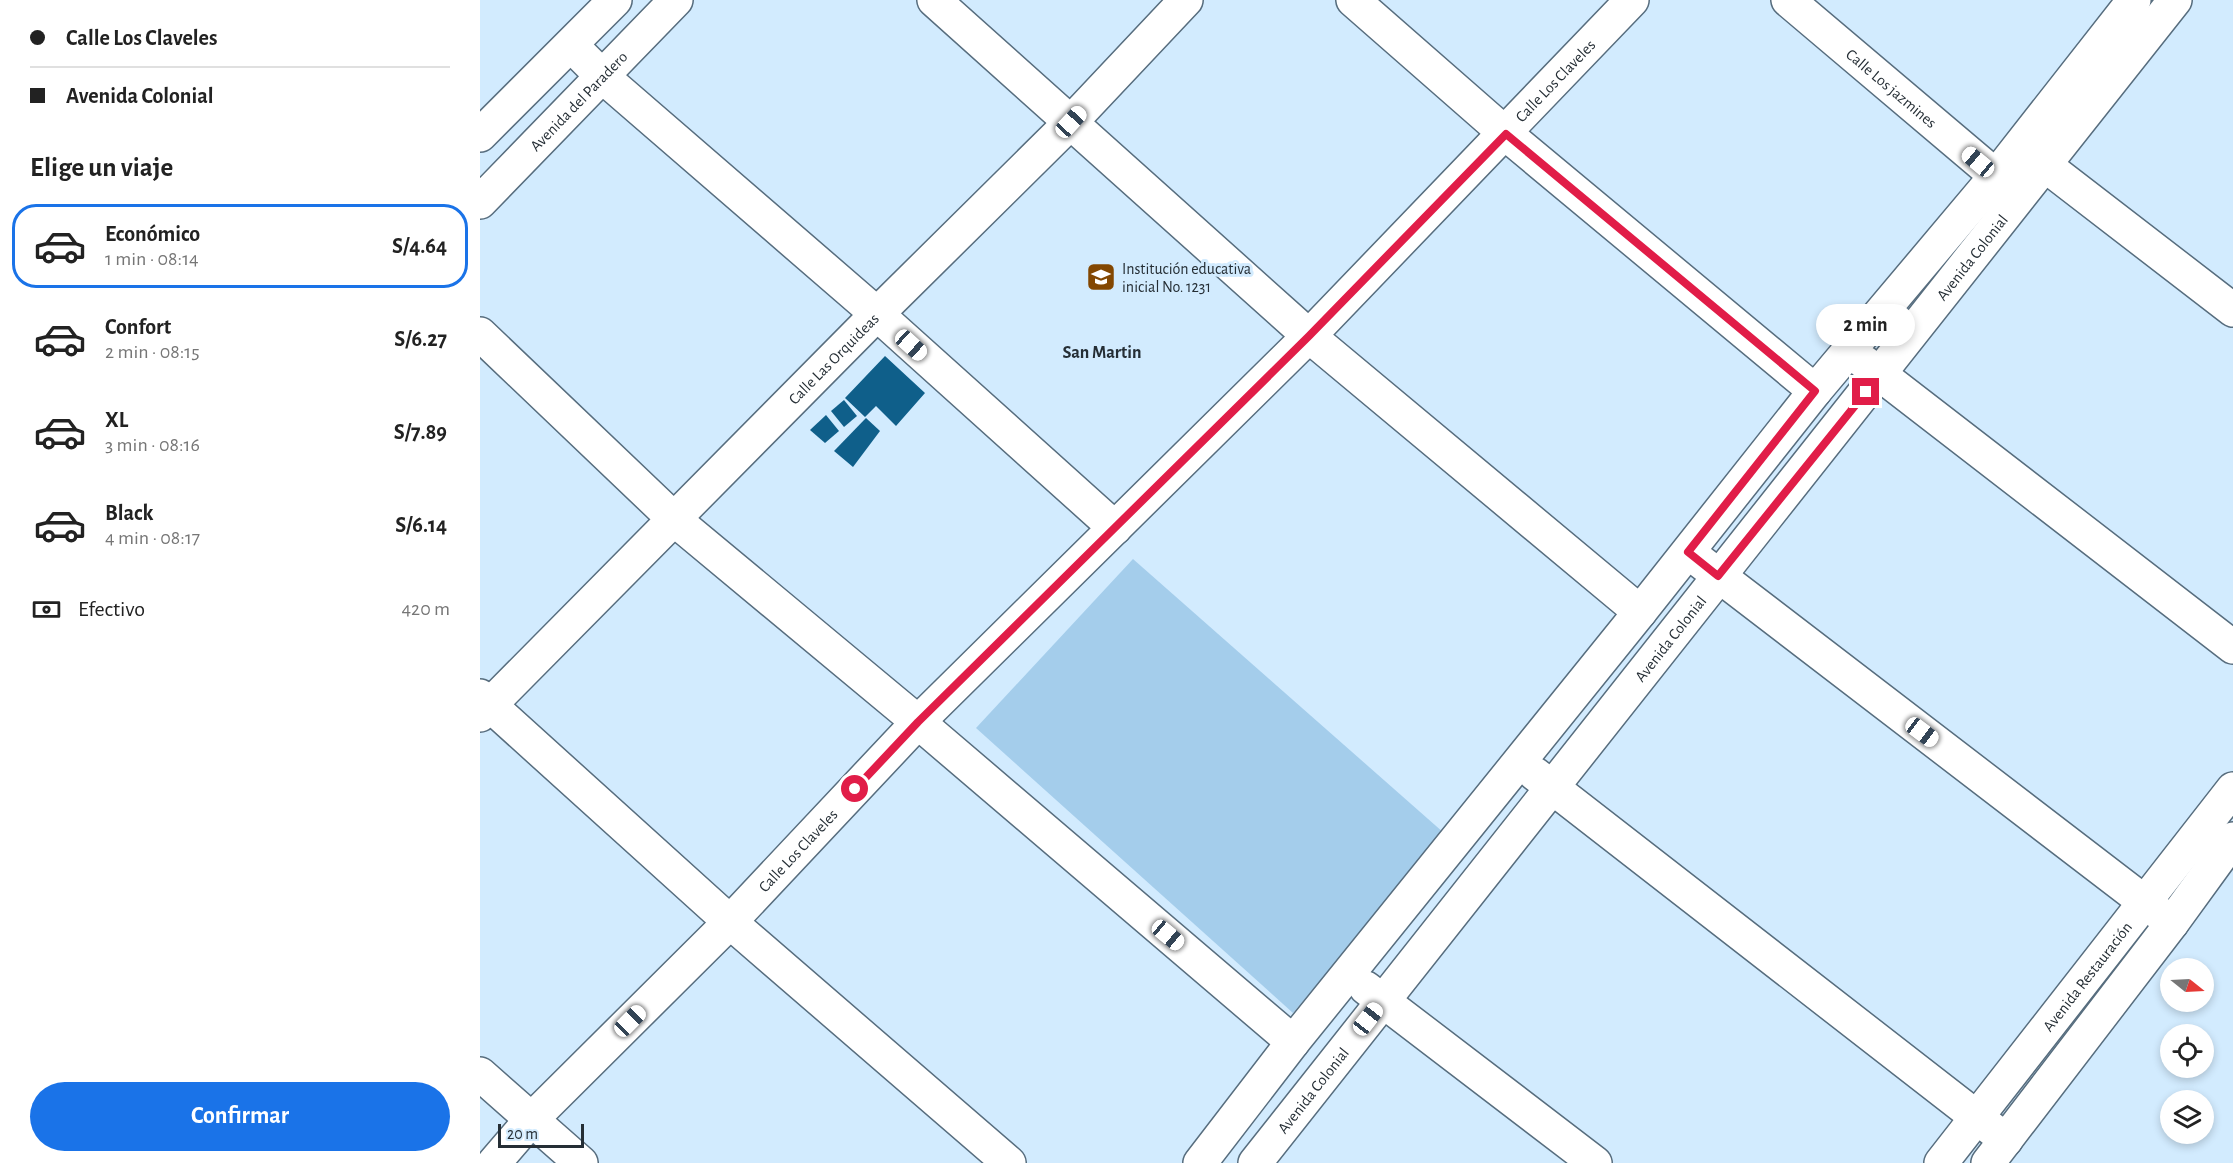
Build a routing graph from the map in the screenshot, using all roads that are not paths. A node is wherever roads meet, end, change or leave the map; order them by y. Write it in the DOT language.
graph roads {
  1 [pos="615,0"];
  2 [pos="676,0"];
  3 [pos="934,0"];
  4 [pos="1186,0"];
  5 [pos="1353,0"];
  6 [pos="1632,0"];
  7 [pos="1788,0"];
  8 [pos="2134,0"];
  9 [pos="2175,0"];
  10 [pos="571,45"];
  11 [pos="603,77"];
  12 [pos="1071,122"];
  13 [pos="1506,134"];
  14 [pos="480,135"];
  15 [pos="2032,155"];
  16 [pos="1996,176"];
  17 [pos="480,202"];
  18 [pos="2233,310"];
  19 [pos="877,314"];
  20 [pos="480,334"];
  21 [pos="1309,336"];
  22 [pos="1849,351"];
  23 [pos="1881,374"];
  24 [pos="1815,391"];
  25 [pos="675,520"];
  26 [pos="1115,528"];
  27 [pos="1688,552"];
  28 [pos="1718,576"];
  29 [pos="1640,612"];
  30 [pos="2233,647"];
  31 [pos="483,705"];
  32 [pos="918,722"];
  33 [pos="1519,762"];
  34 [pos="1551,787"];
  35 [pos="2233,789"];
  36 [pos="2233,839"];
  37 [pos="2145,903"];
  38 [pos="730,922"];
  39 [pos="2172,923"];
  40 [pos="1348,974"];
  41 [pos="1383,1001"];
  42 [pos="1293,1042"];
  43 [pos="480,1074"];
  44 [pos="1977,1117"];
  45 [pos="531,1120"];
  46 [pos="1997,1151"];
  47 [pos="494,1163"];
  48 [pos="581,1163"];
  49 [pos="1009,1163"];
  50 [pos="1200,1163"];
  51 [pos="1255,1163"];
  52 [pos="1595,1163"];
  53 [pos="1941,1163"];
  1 -- 10 [label="street"];
  2 -- 11 [label="street, Avenida del Paradero"];
  3 -- 12 [label="street"];
  4 -- 12 [label="street, Calle Las Orquideas"];
  5 -- 13 [label="street"];
  6 -- 13 [label="street, Calle Los Claveles"];
  7 -- 16 [label="street, Calle Los jazmines"];
  8 -- 15 [label="street"];
  9 -- 15 [label="street, Avenida Colonial"];
  10 -- 11 [label="street"];
  10 -- 14 [label="street"];
  11 -- 17 [label="street, Avenida del Paradero"];
  11 -- 19 [label="street"];
  12 -- 19 [label="street, Calle Las Orquideas"];
  12 -- 21 [label="street"];
  13 -- 21 [label="street, Calle Los Claveles"];
  13 -- 24 [label="street"];
  15 -- 16 [label="street"];
  15 -- 18 [label="street"];
  15 -- 23 [label="street, Avenida Colonial"];
  16 -- 22 [label="street"];
  19 -- 25 [label="street, Calle Las Orquideas"];
  19 -- 26 [label="street"];
  20 -- 25 [label="street"];
  21 -- 26 [label="street, Calle Los Claveles"];
  21 -- 29 [label="street"];
  22 -- 23 [label="street"];
  22 -- 24 [label="street"];
  23 -- 28 [label="street, Avenida Colonial"];
  23 -- 30 [label="street"];
  24 -- 27 [label="street"];
  25 -- 31 [label="street, Calle Las Orquideas"];
  25 -- 32 [label="street"];
  26 -- 32 [label="street, Calle Los Claveles"];
  27 -- 28 [label="street"];
  27 -- 29 [label="street"];
  28 -- 34 [label="street, Avenida Colonial"];
  28 -- 37 [label="street"];
  29 -- 33 [label="street"];
  31 -- 38 [label="street"];
  32 -- 38 [label="street, Calle Los Claveles"];
  32 -- 42 [label="street"];
  33 -- 34 [label="street"];
  33 -- 40 [label="street"];
  34 -- 41 [label="street, Avenida Colonial"];
  34 -- 44 [label="street"];
  35 -- 37 [label="street, Avenida Restauración"];
  36 -- 39 [label="street, Avenida Restauración"];
  37 -- 39 [label="street"];
  37 -- 44 [label="street, Avenida Restauración"];
  38 -- 45 [label="street, Calle Los Claveles"];
  38 -- 49 [label="street"];
  39 -- 46 [label="street, Avenida Restauración"];
  40 -- 41 [label="street"];
  40 -- 42 [label="street"];
  41 -- 51 [label="street, Avenida Colonial"];
  41 -- 52 [label="street"];
  42 -- 50 [label="street"];
  43 -- 45 [label="street"];
  44 -- 46 [label="street"];
  44 -- 53 [label="street, Avenida Restauración"];
  45 -- 47 [label="street, Calle Los Claveles"];
  45 -- 48 [label="street"];
}
